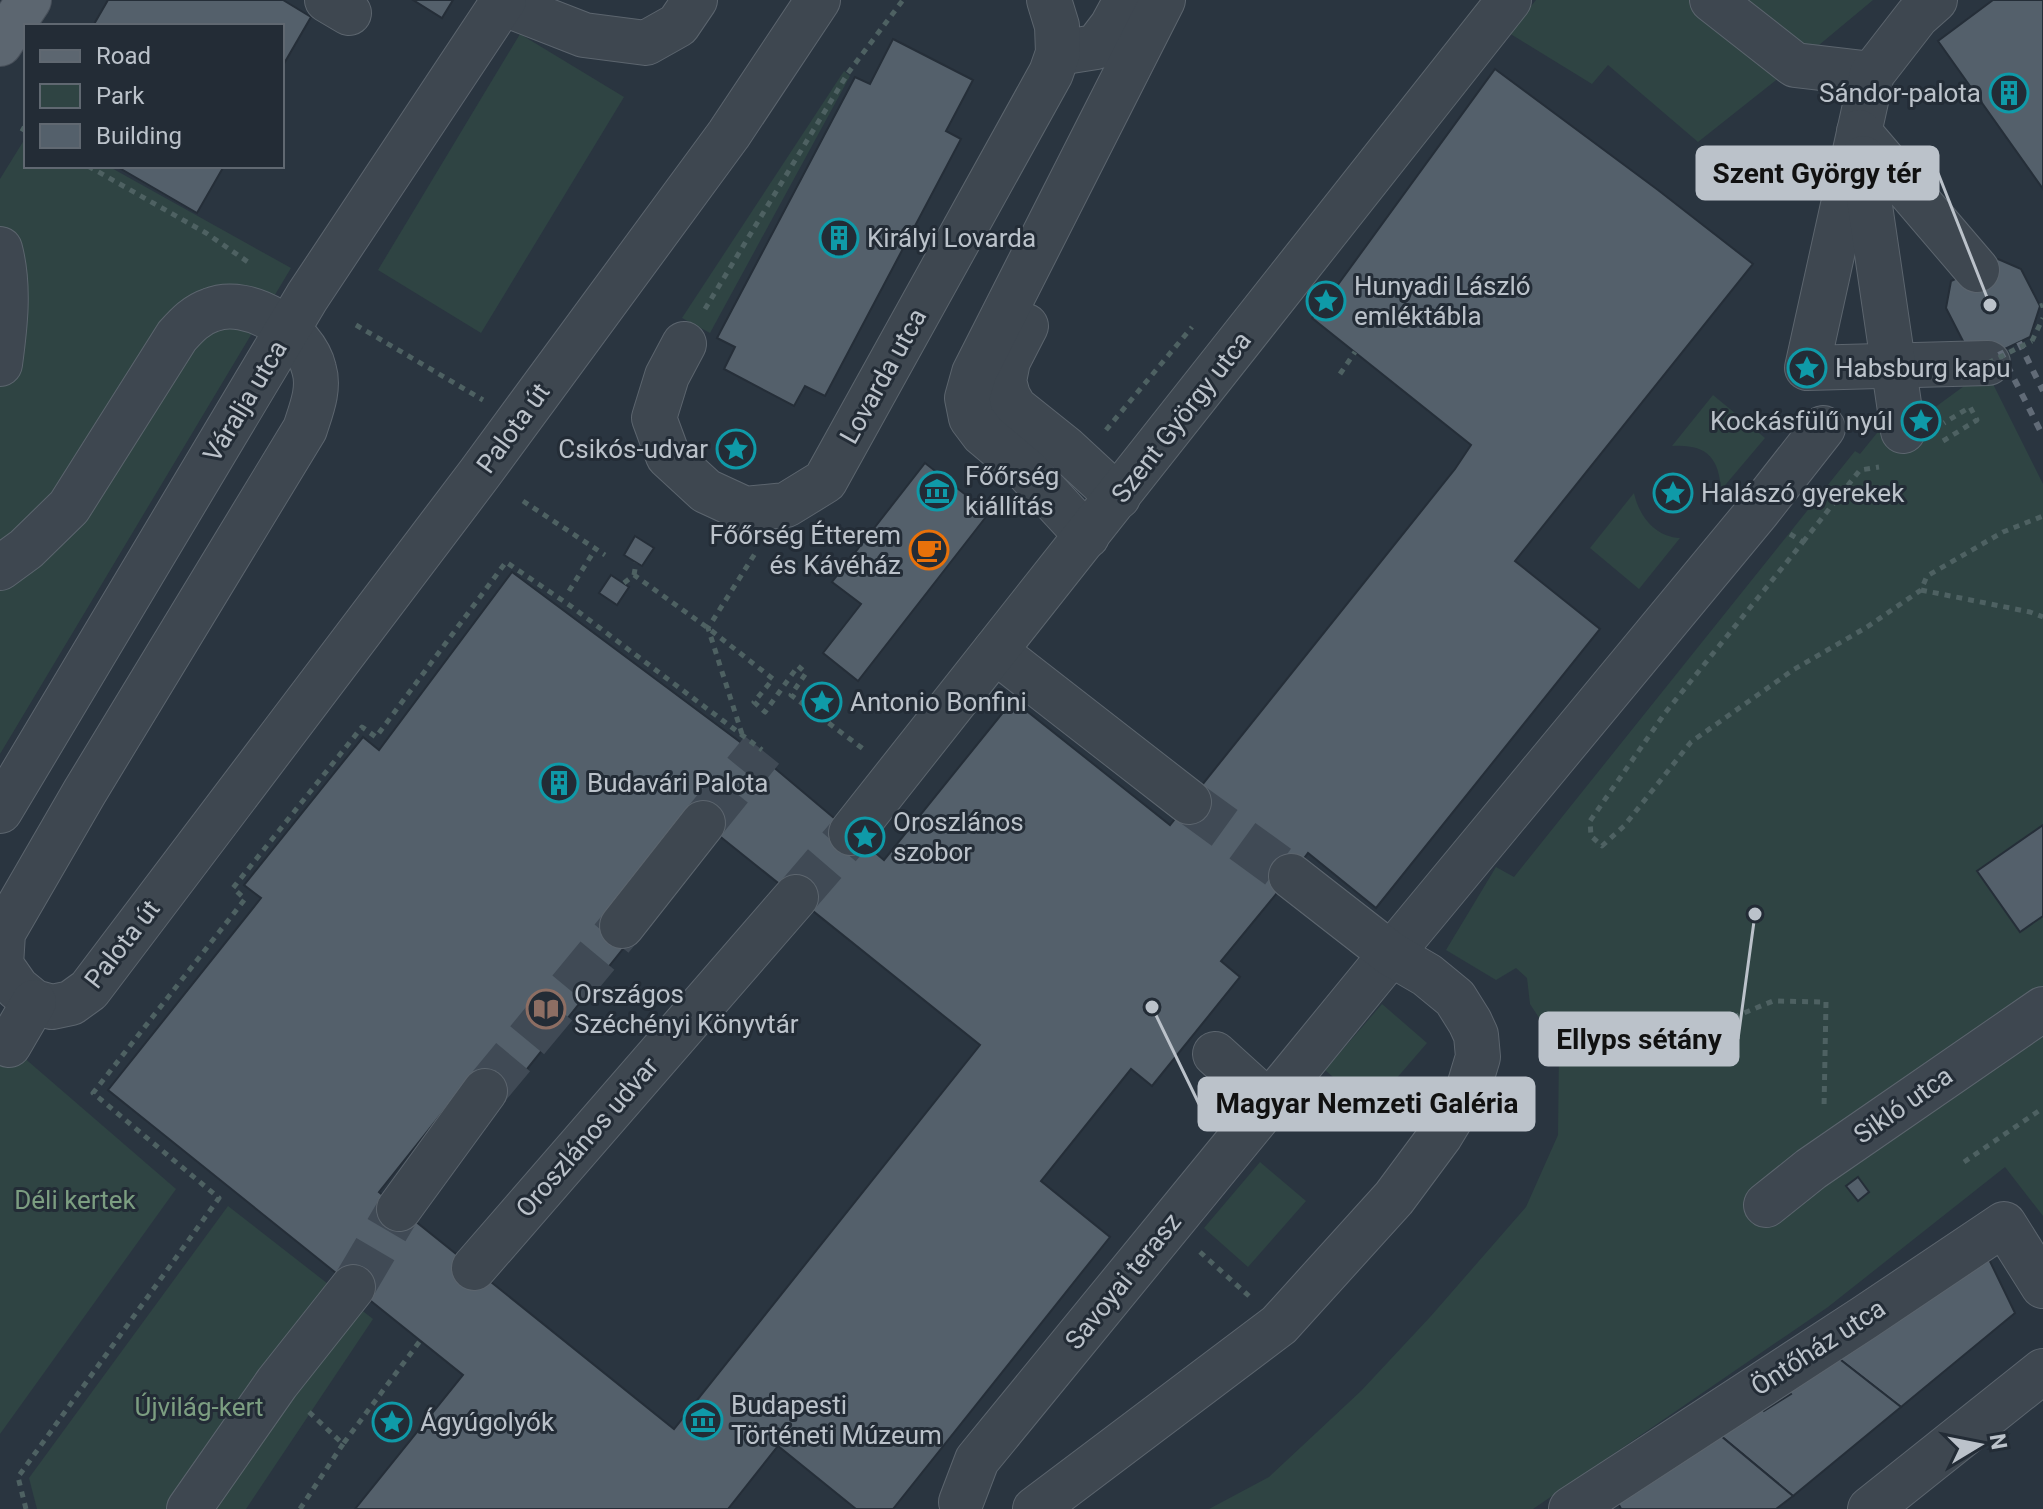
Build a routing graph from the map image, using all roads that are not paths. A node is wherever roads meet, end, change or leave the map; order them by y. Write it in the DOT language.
graph roads {
  1 [pos="29,0"];
  2 [pos="695,0"];
  3 [pos="818,0"];
  4 [pos="1049,0"];
  5 [pos="1126,0"];
  6 [pos="1163,0"];
  7 [pos="1194,0"];
  8 [pos="1509,0"];
  9 [pos="1712,0"];
  10 [pos="1935,0"];
  11 [pos="503,2"];
  12 [pos="0,44"];
  13 [pos="1058,53"];
  14 [pos="1872,74"];
  15 [pos="1859,132"];
  16 [pos="0,249"];
  17 [pos="1977,270"];
  18 [pos="288,329"];
  19 [pos="684,344"];
  20 [pos="1988,363"];
  21 [pos="0,364"];
  22 [pos="1894,365"];
  23 [pos="1823,428"];
  24 [pos="1894,448"];
  25 [pos="1118,497"];
  26 [pos="1087,536"];
  27 [pos="0,568"];
  28 [pos="995,651"];
  29 [pos="1189,802"];
  30 [pos="0,811"];
  31 [pos="703,823"];
  32 [pos="851,833"];
  33 [pos="1291,876"];
  34 [pos="796,897"];
  35 [pos="622,926"];
  36 [pos="1391,954"];
  37 [pos="34,1002"];
  38 [pos="2043,1009"];
  39 [pos="9,1045"];
  40 [pos="1215,1054"];
  41 [pos="485,1091"];
  42 [pos="1269,1103"];
  43 [pos="1766,1205"];
  44 [pos="399,1209"];
  45 [pos="474,1268"];
  46 [pos="2043,1286"];
  47 [pos="353,1287"];
  48 [pos="2043,1371"];
  49 [pos="966,1506"];
  50 [pos="189,1509"];
  51 [pos="1035,1509"];
  52 [pos="1571,1509"];
  53 [pos="1870,1509"];
  1 -- 12 [label="main road"];
  2 -- 11 [label="street"];
  3 -- 37 [label="street, Palota út"];
  4 -- 13 [label="street"];
  5 -- 13 [label="street"];
  6 -- 26 [label="street"];
  7 -- 25 [label="street"];
  8 -- 25 [label="street, Szent György utca"];
  9 -- 14 [label="street"];
  10 -- 14 [label="street"];
  11 -- 18 [label="street, Váralja utca"];
  13 -- 19 [label="street, Lovarda utca"];
  14 -- 15 [label="street"];
  15 -- 17 [label="street"];
  15 -- 22 [label="street"];
  15 -- 22 [label="street"];
  16 -- 21 [label="street"];
  18 -- 27 [label="street"];
  18 -- 30 [label="street, Váralja utca"];
  18 -- 37 [label="street"];
  20 -- 22 [label="street"];
  22 -- 24 [label="street"];
  23 -- 36 [label="street, Savoyai terasz"];
  25 -- 26 [label="street, Szent György utca"];
  26 -- 28 [label="street, Szent György utca"];
  28 -- 29 [label="street"];
  28 -- 32 [label="street, Szent György utca"];
  31 -- 35 [label="street"];
  33 -- 36 [label="street"];
  34 -- 45 [label="street, Oroszlános udvar"];
  36 -- 42 [label="street, Savoyai terasz"];
  36 -- 51 [label="street"];
  37 -- 39 [label="street"];
  38 -- 43 [label="street, Sikló utca"];
  40 -- 42 [label="street"];
  41 -- 44 [label="street"];
  42 -- 49 [label="street, Savoyai terasz"];
  46 -- 52 [label="street, Öntőház utca"];
  47 -- 50 [label="street"];
  48 -- 53 [label="street"];
}
